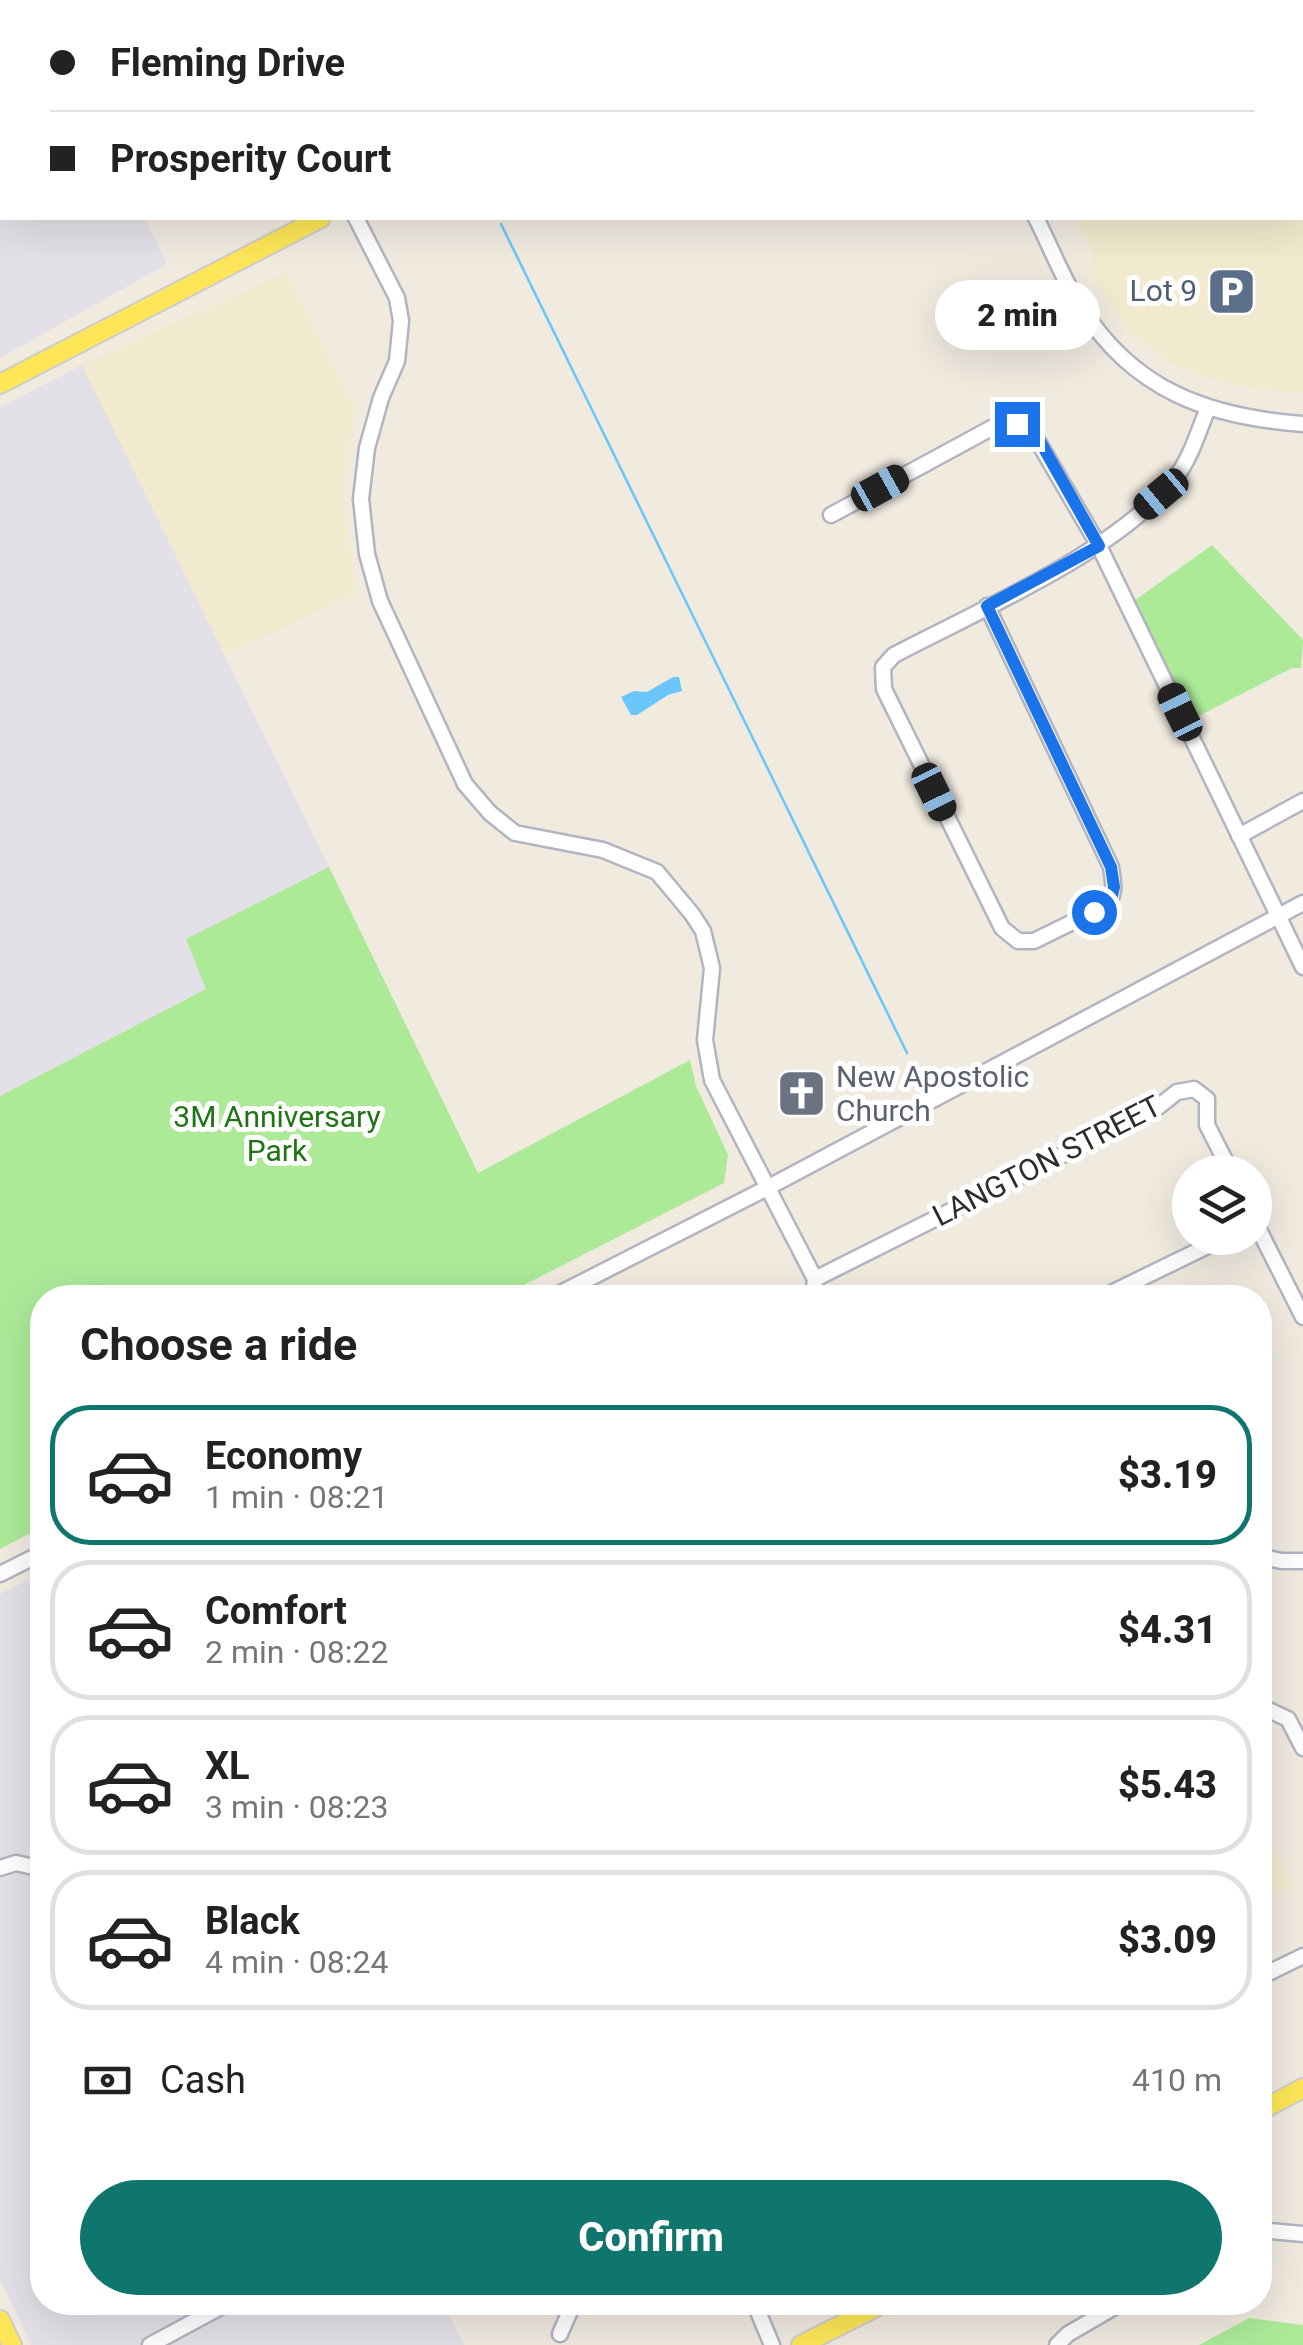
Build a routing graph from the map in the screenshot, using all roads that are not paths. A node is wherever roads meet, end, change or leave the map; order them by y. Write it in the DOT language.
graph roads {
  1 [pos="316,220"];
  2 [pos="357,220"];
  3 [pos="1037,220"];
  4 [pos="0,384"];
  5 [pos="1208,408"];
  6 [pos="1303,424"];
  7 [pos="830,515"];
  8 [pos="1099,546"];
  9 [pos="987,606"];
  10 [pos="1303,801"];
  11 [pos="1239,836"];
  12 [pos="1303,903"];
  13 [pos="1279,916"];
  14 [pos="1303,967"];
  15 [pos="1222,1155"];
  16 [pos="766,1188"];
  17 [pos="1189,1255"];
  18 [pos="1272,1255"];
  19 [pos="815,1278"];
  20 [pos="576,1285"];
  21 [pos="815,1285"];
  22 [pos="1128,1285"];
  23 [pos="1303,1317"];
  24 [pos="1272,1559"];
  25 [pos="30,1560"];
  26 [pos="1303,1561"];
  27 [pos="0,1574"];
  28 [pos="1272,1712"];
  29 [pos="1303,1748"];
  30 [pos="30,1866"];
  31 [pos="0,1868"];
  32 [pos="1303,1956"];
  33 [pos="1272,1971"];
  34 [pos="1303,2088"];
  35 [pos="1272,2104"];
  36 [pos="1272,2231"];
  37 [pos="1303,2234"];
  38 [pos="206,2315"];
  39 [pos="568,2315"];
  40 [pos="759,2315"];
  41 [pos="860,2315"];
  42 [pos="1100,2315"];
  43 [pos="0,2320"];
  44 [pos="560,2334"];
  45 [pos="12,2345"];
  46 [pos="150,2345"];
  47 [pos="772,2345"];
  48 [pos="801,2345"];
  49 [pos="1057,2345"];
  1 -- 4 [label="main road"];
  2 -- 16 [label="street"];
  3 -- 5 [label="street"];
  5 -- 6 [label="street"];
  5 -- 8 [label="street"];
  7 -- 8 [label="street"];
  8 -- 9 [label="street"];
  8 -- 11 [label="street"];
  9 -- 9 [label="street"];
  10 -- 11 [label="street"];
  11 -- 13 [label="street"];
  12 -- 13 [label="street"];
  13 -- 14 [label="street"];
  13 -- 16 [label="street"];
  15 -- 19 [label="street, LANGTON STREET"];
  16 -- 19 [label="street"];
  16 -- 20 [label="street"];
  17 -- 22 [label="street"];
  18 -- 23 [label="street"];
  19 -- 21 [label="street"];
  24 -- 26 [label="street"];
  25 -- 27 [label="street"];
  28 -- 29 [label="street"];
  30 -- 31 [label="street"];
  32 -- 33 [label="street"];
  34 -- 35 [label="main road"];
  36 -- 37 [label="street"];
  38 -- 46 [label="street"];
  39 -- 44 [label="street"];
  40 -- 47 [label="street"];
  41 -- 48 [label="main road"];
  42 -- 49 [label="street"];
  43 -- 45 [label="main road"];
}
